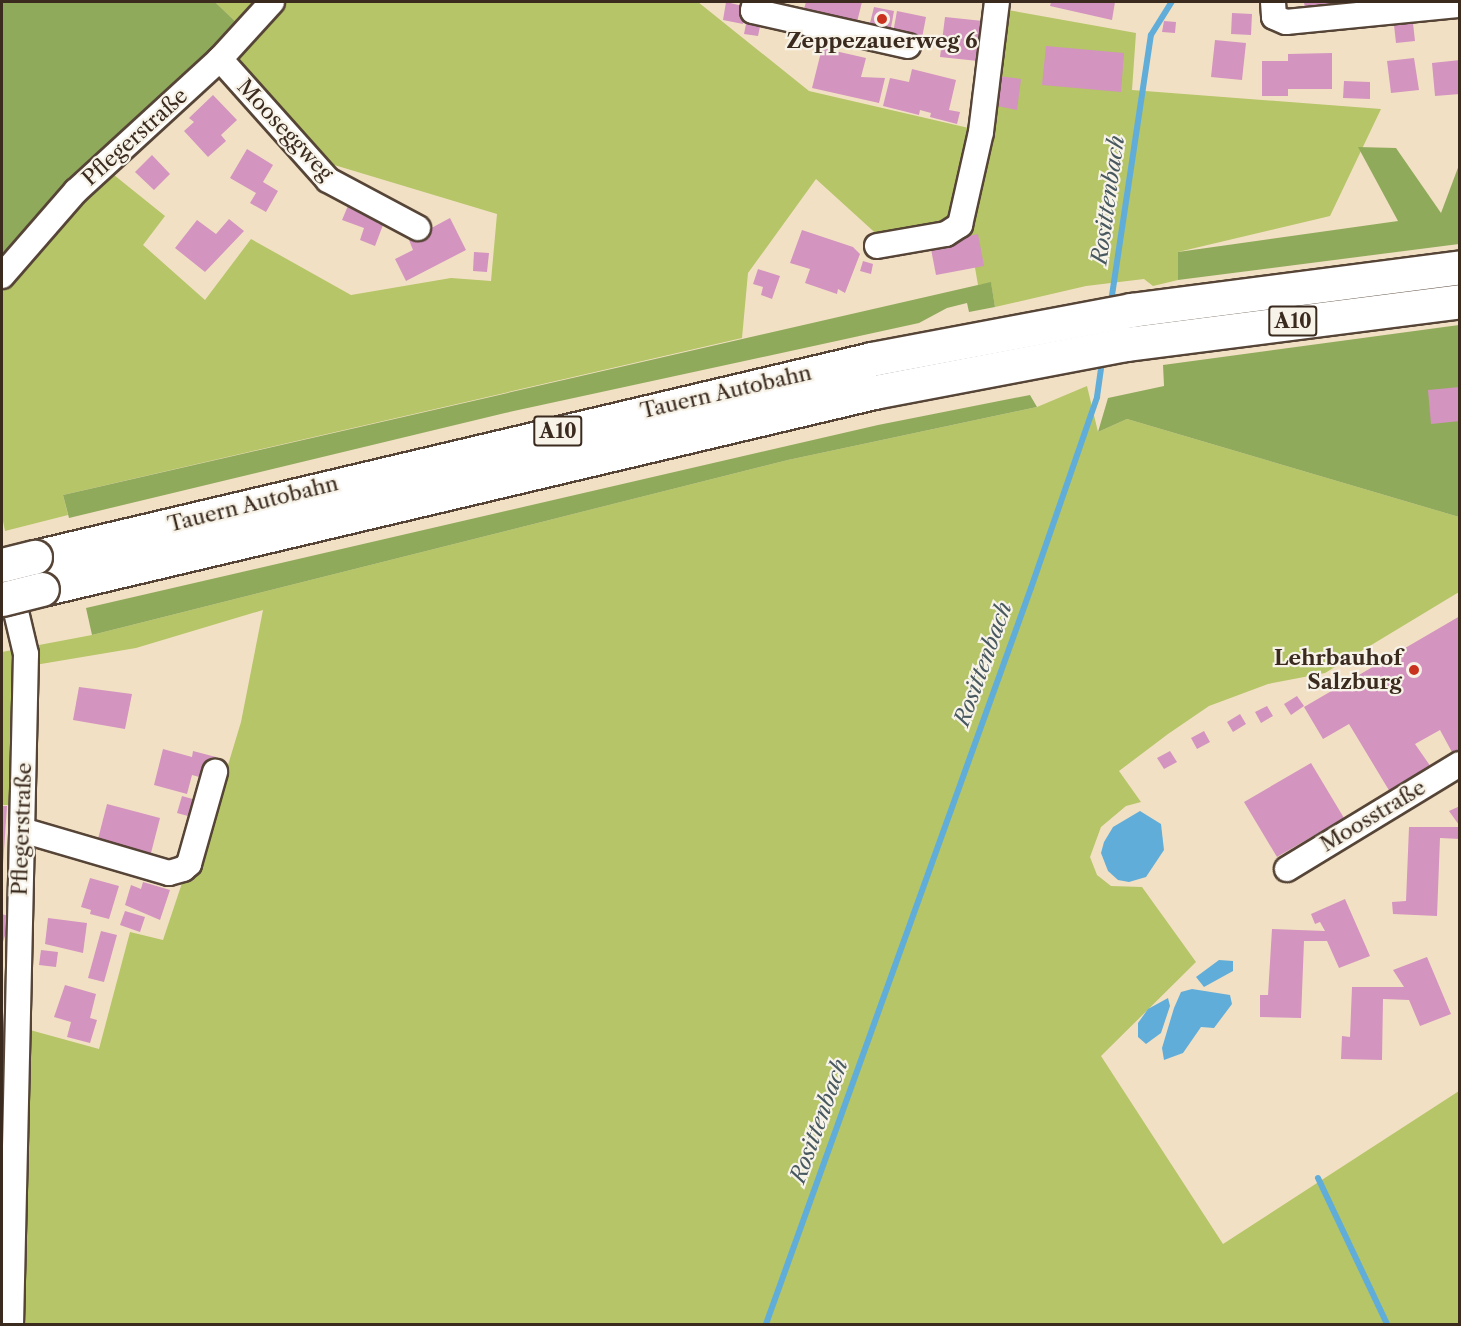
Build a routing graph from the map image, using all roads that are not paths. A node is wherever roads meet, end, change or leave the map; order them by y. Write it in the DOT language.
graph roads {
  1 [pos="273,2"];
  2 [pos="755,2"];
  3 [pos="997,2"];
  4 [pos="1272,5"];
  5 [pos="1460,5"];
  6 [pos="908,46"];
  7 [pos="220,59"];
  8 [pos="418,228"];
  9 [pos="877,246"];
  10 [pos="1460,267"];
  11 [pos="2,276"];
  12 [pos="1460,301"];
  13 [pos="2,552"];
  14 [pos="2,565"];
  15 [pos="2,599"];
  16 [pos="1460,764"];
  17 [pos="215,772"];
  18 [pos="22,830"];
  19 [pos="1287,869"];
  20 [pos="8,1132"];
  21 [pos="11,1324"];
  1 -- 7 [label="street, Pflegerstraße"];
  2 -- 6 [label="street"];
  3 -- 9 [label="street"];
  4 -- 5 [label="street"];
  7 -- 8 [label="street, Mooseggweg"];
  7 -- 11 [label="street, Pflegerstraße"];
  10 -- 14 [label="highway, Tauern Autobahn / A10, bridge"];
  12 -- 15 [label="highway, Tauern Autobahn / A10, bridge"];
  13 -- 18 [label="street, Pflegerstraße"];
  16 -- 19 [label="street, Moosstraße"];
  17 -- 18 [label="street"];
  18 -- 20 [label="street, Pflegerstraße"];
  20 -- 21 [label="street, Pflegerstraße"];
}
